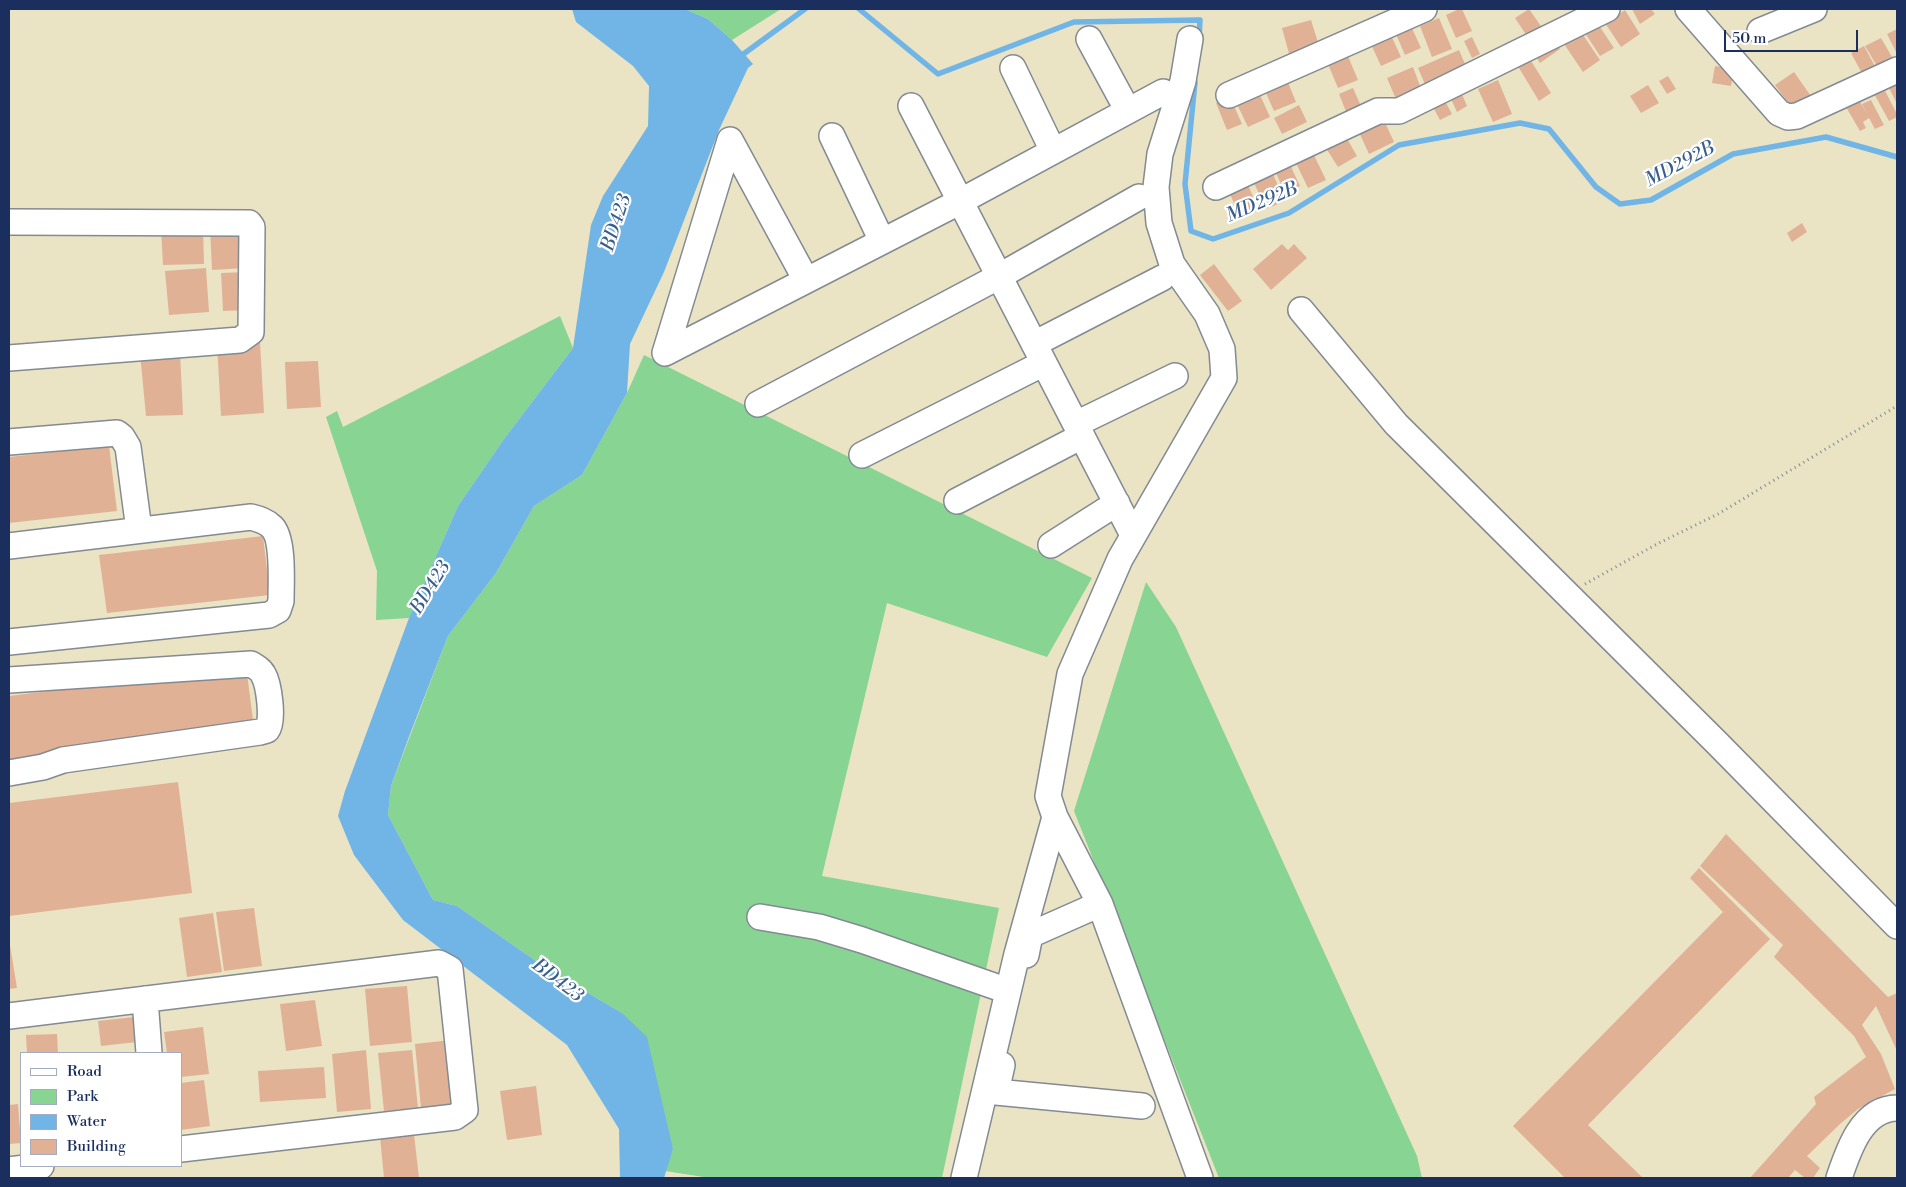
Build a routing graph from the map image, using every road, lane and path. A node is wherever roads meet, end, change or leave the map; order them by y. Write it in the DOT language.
graph roads {
  1 [pos="1424,9"];
  2 [pos="1607,9"];
  3 [pos="1688,9"];
  4 [pos="1814,9"];
  5 [pos="1760,31"];
  6 [pos="1089,39"];
  7 [pos="1190,39"];
  8 [pos="1013,68"];
  9 [pos="1897,70"];
  10 [pos="1163,92"];
  11 [pos="1229,95"];
  12 [pos="911,106"];
  13 [pos="1128,111"];
  14 [pos="832,136"];
  15 [pos="1053,151"];
  16 [pos="1216,186"];
  17 [pos="1139,197"];
  18 [pos="961,201"];
  19 [pos="9,222"];
  20 [pos="882,241"];
  21 [pos="998,277"];
  22 [pos="1162,278"];
  23 [pos="806,280"];
  24 [pos="1301,310"];
  25 [pos="1039,353"];
  26 [pos="9,358"];
  27 [pos="1175,376"];
  28 [pos="758,404"];
  29 [pos="1897,406"];
  30 [pos="1079,430"];
  31 [pos="9,442"];
  32 [pos="862,456"];
  33 [pos="957,501"];
  34 [pos="1117,503"];
  35 [pos="139,530"];
  36 [pos="1133,535"];
  37 [pos="1051,545"];
  38 [pos="9,546"];
  39 [pos="1568,595"];
  40 [pos="9,642"];
  41 [pos="9,680"];
  42 [pos="9,773"];
  43 [pos="1055,817"];
  44 [pos="1100,904"];
  45 [pos="760,917"];
  46 [pos="1897,926"];
  47 [pos="1008,991"];
  48 [pos="145,999"];
  49 [pos="9,1016"];
  50 [pos="149,1052"];
  51 [pos="999,1052"];
  52 [pos="1142,1106"];
  53 [pos="1897,1108"];
  54 [pos="182,1149"];
  55 [pos="33,1167"];
  56 [pos="9,1170"];
  57 [pos="964,1178"];
  58 [pos="1200,1178"];
  59 [pos="1839,1178"];
  1 -- 11 [label="street"];
  2 -- 16 [label="street"];
  3 -- 9 [label="street"];
  4 -- 5 [label="street"];
  6 -- 13 [label="street"];
  7 -- 36 [label="street"];
  8 -- 15 [label="street"];
  10 -- 13 [label="street"];
  12 -- 18 [label="street"];
  13 -- 15 [label="street"];
  14 -- 20 [label="street"];
  15 -- 18 [label="street"];
  17 -- 21 [label="street"];
  18 -- 20 [label="street"];
  18 -- 21 [label="street"];
  19 -- 26 [label="street"];
  20 -- 23 [label="street"];
  21 -- 25 [label="street"];
  21 -- 28 [label="street"];
  22 -- 25 [label="street"];
  23 -- 23 [label="street"];
  24 -- 39 [label="street"];
  25 -- 30 [label="street"];
  25 -- 32 [label="street"];
  27 -- 30 [label="street"];
  29 -- 39 [label="path"];
  30 -- 33 [label="street"];
  30 -- 34 [label="street"];
  31 -- 35 [label="street"];
  34 -- 36 [label="street"];
  34 -- 37 [label="street"];
  35 -- 38 [label="street"];
  35 -- 40 [label="street"];
  36 -- 43 [label="street"];
  39 -- 46 [label="street"];
  41 -- 42 [label="street"];
  43 -- 44 [label="street"];
  43 -- 47 [label="street"];
  44 -- 51 [label="street"];
  44 -- 58 [label="street"];
  45 -- 47 [label="street"];
  47 -- 51 [label="street"];
  48 -- 49 [label="street"];
  48 -- 50 [label="street"];
  48 -- 54 [label="street"];
  51 -- 52 [label="street"];
  51 -- 57 [label="street"];
  53 -- 59 [label="street"];
  55 -- 56 [label="street"];
}
